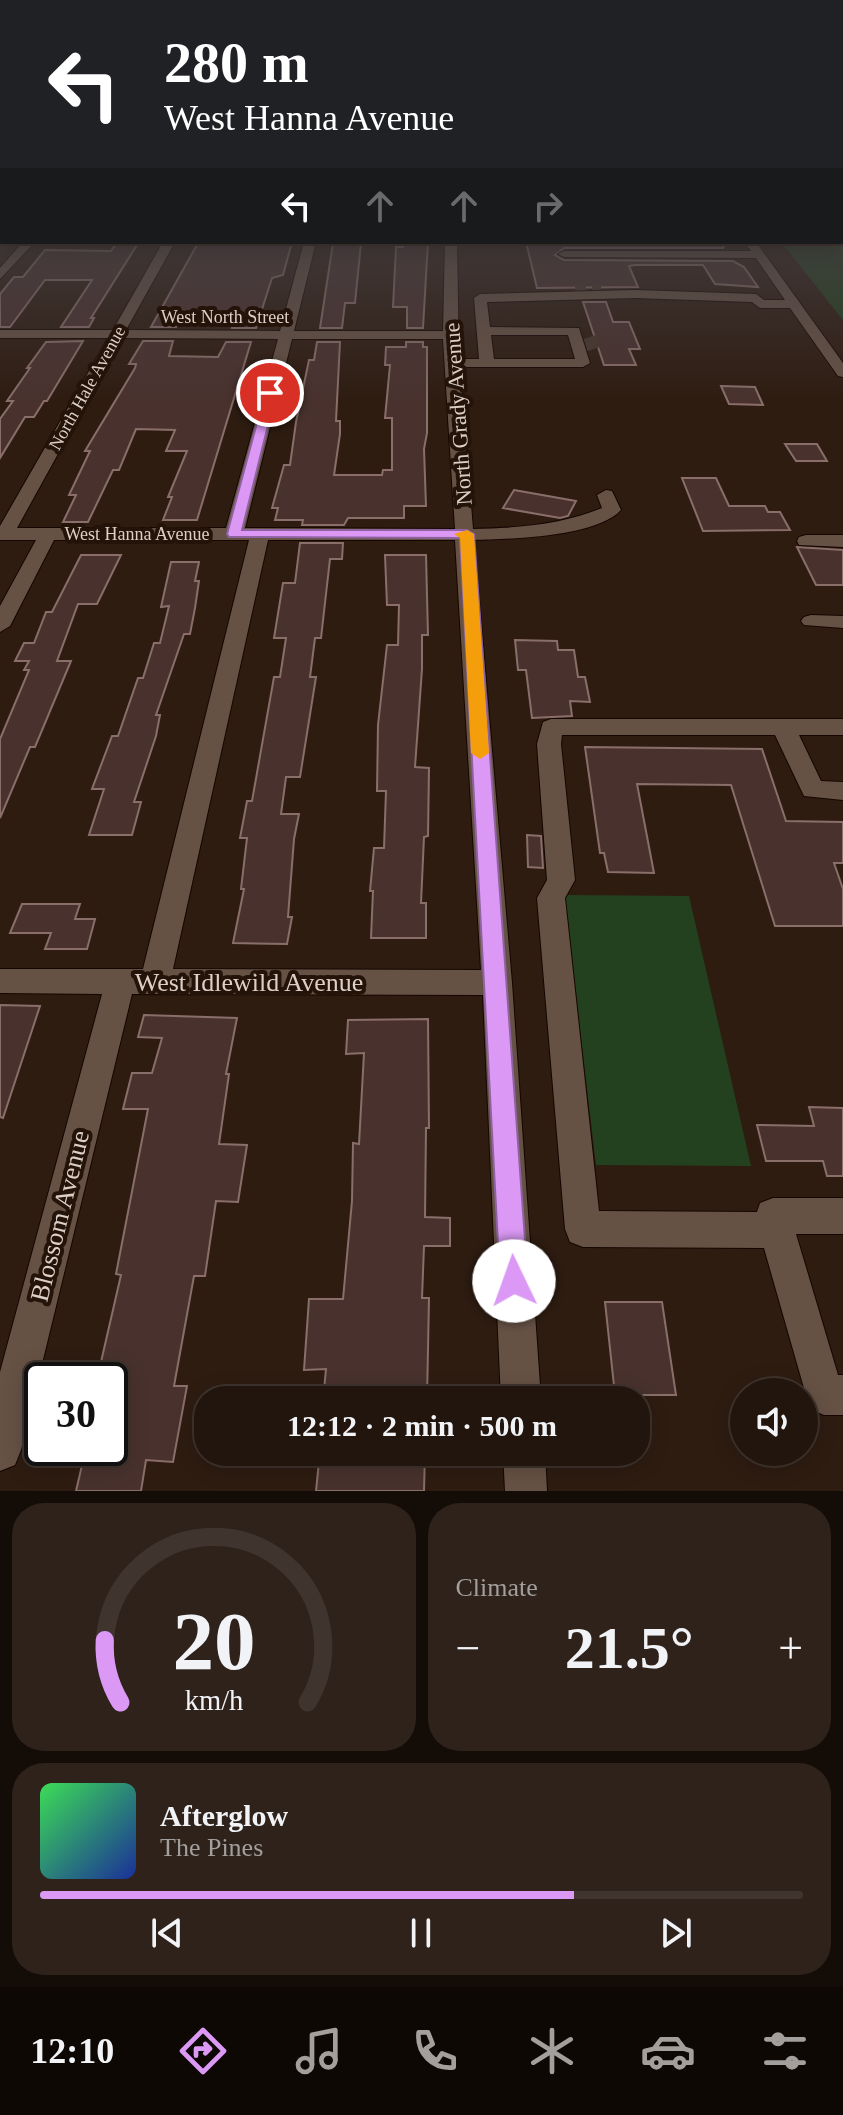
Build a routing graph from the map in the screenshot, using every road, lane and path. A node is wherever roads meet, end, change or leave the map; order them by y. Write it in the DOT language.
graph roads {
  1 [pos="158,262"];
  2 [pos="305,262"];
  3 [pos="451,262"];
  4 [pos="763,262"];
  5 [pos="475,286"];
  6 [pos="575,290"];
  7 [pos="601,290"];
  8 [pos="635,294"];
  9 [pos="557,296"];
  10 [pos="532,297"];
  11 [pos="760,304"];
  12 [pos="793,304"];
  13 [pos="630,309"];
  14 [pos="645,309"];
  15 [pos="481,310"];
  16 [pos="483,331"];
  17 [pos="0,334"];
  18 [pos="117,335"];
  19 [pos="286,335"];
  20 [pos="450,335"];
  21 [pos="485,347"];
  22 [pos="501,347"];
  23 [pos="563,347"];
  24 [pos="586,347"];
  25 [pos="453,363"];
  26 [pos="487,363"];
  27 [pos="843,373"];
  28 [pos="606,495"];
  29 [pos="2,534"];
  30 [pos="48,534"];
  31 [pos="234,534"];
  32 [pos="260,534"];
  33 [pos="467,534"];
  34 [pos="806,541"];
  35 [pos="843,541"];
  36 [pos="811,621"];
  37 [pos="843,622"];
  38 [pos="0,626"];
  39 [pos="783,727"];
  40 [pos="843,727"];
  41 [pos="843,791"];
  42 [pos="0,981"];
  43 [pos="120,981"];
  44 [pos="155,982"];
  45 [pos="497,983"];
  46 [pos="843,1216"];
  47 [pos="778,1230"];
  48 [pos="520,1386"];
  49 [pos="843,1395"];
  50 [pos="0,1450"];
  51 [pos="525,1466"];
  52 [pos="526,1491"];
  1 -- 18 [label="street, North Hale Avenue"];
  2 -- 19 [label="street"];
  3 -- 20 [label="street, North Grady Avenue"];
  4 -- 12 [label="street"];
  5 -- 10 [label="street"];
  6 -- 9 [label="street"];
  7 -- 8 [label="street"];
  8 -- 9 [label="street"];
  8 -- 11 [label="street"];
  9 -- 10 [label="street"];
  10 -- 15 [label="street"];
  11 -- 12 [label="street"];
  11 -- 14 [label="street"];
  12 -- 27 [label="street"];
  13 -- 15 [label="street"];
  15 -- 16 [label="street"];
  16 -- 21 [label="street"];
  16 -- 24 [label="street"];
  17 -- 18 [label="street, West North Street"];
  18 -- 19 [label="street, West North Street"];
  18 -- 29 [label="street, North Hale Avenue"];
  19 -- 20 [label="street, West North Street"];
  19 -- 31 [label="street"];
  20 -- 25 [label="street, North Grady Avenue"];
  21 -- 22 [label="street"];
  21 -- 26 [label="street"];
  23 -- 24 [label="street"];
  24 -- 26 [label="street"];
  25 -- 26 [label="street"];
  25 -- 33 [label="street, North Grady Avenue"];
  28 -- 33 [label="street, West Hanna Avenue"];
  29 -- 30 [label="street, West Hanna Avenue"];
  30 -- 31 [label="street, West Hanna Avenue"];
  30 -- 38 [label="street"];
  31 -- 32 [label="street, West Hanna Avenue"];
  32 -- 33 [label="street, West Hanna Avenue"];
  32 -- 44 [label="street"];
  33 -- 45 [label="street, North Grady Avenue"];
  34 -- 35 [label="street"];
  36 -- 37 [label="street"];
  39 -- 40 [label="street"];
  39 -- 41 [label="street"];
  39 -- 47 [label="street"];
  42 -- 43 [label="street, West Idlewild Avenue"];
  43 -- 44 [label="street, West Idlewild Avenue"];
  43 -- 50 [label="street, Blossom Avenue"];
  44 -- 45 [label="street, West Idlewild Avenue"];
  45 -- 48 [label="street, North Grady Avenue"];
  46 -- 47 [label="street"];
  47 -- 49 [label="street"];
  51 -- 52 [label="street"];
}
